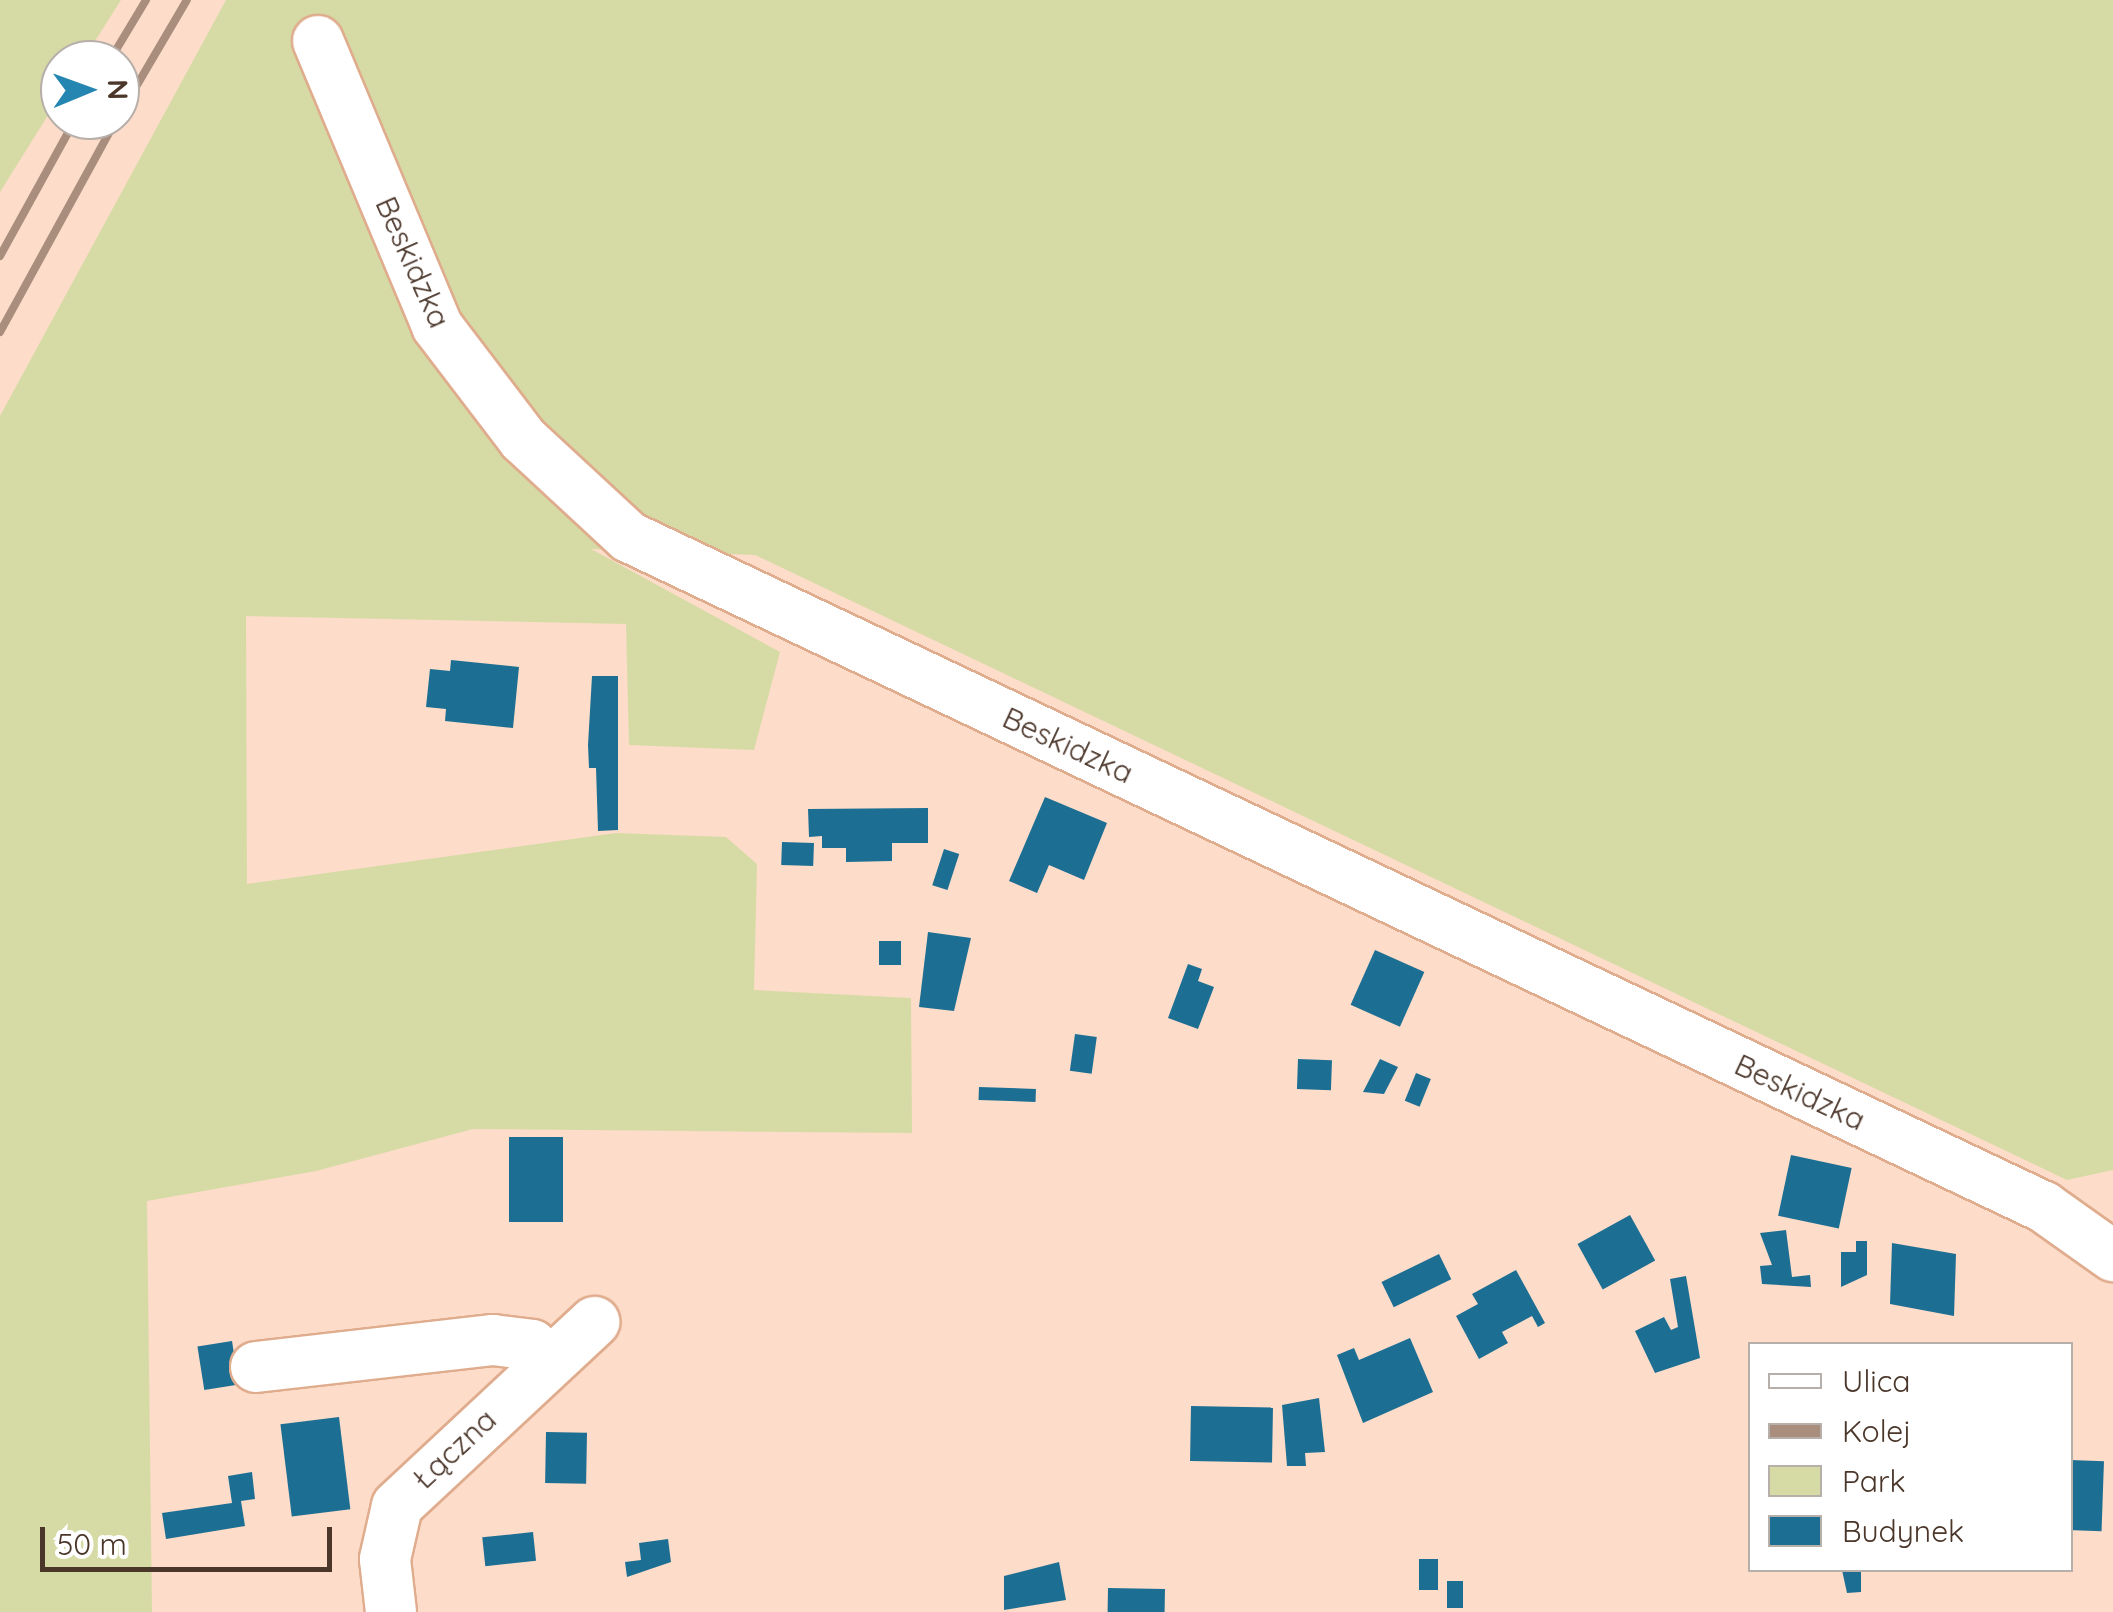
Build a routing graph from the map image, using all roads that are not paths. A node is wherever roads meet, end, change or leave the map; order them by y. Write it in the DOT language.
graph roads {
  1 [pos="318,42"];
  2 [pos="2113,1204"];
  3 [pos="2044,1208"];
  4 [pos="2113,1256"];
  5 [pos="594,1322"];
  6 [pos="550,1360"];
  7 [pos="256,1368"];
  8 [pos="391,1612"];
  1 -- 3 [label="street, Beskidzka"];
  2 -- 3 [label="street, Beskidzka"];
  3 -- 4 [label="street, Beskidzka"];
  5 -- 6 [label="street, Łączna"];
  6 -- 7 [label="street"];
  6 -- 8 [label="street, Łączna"];
}
